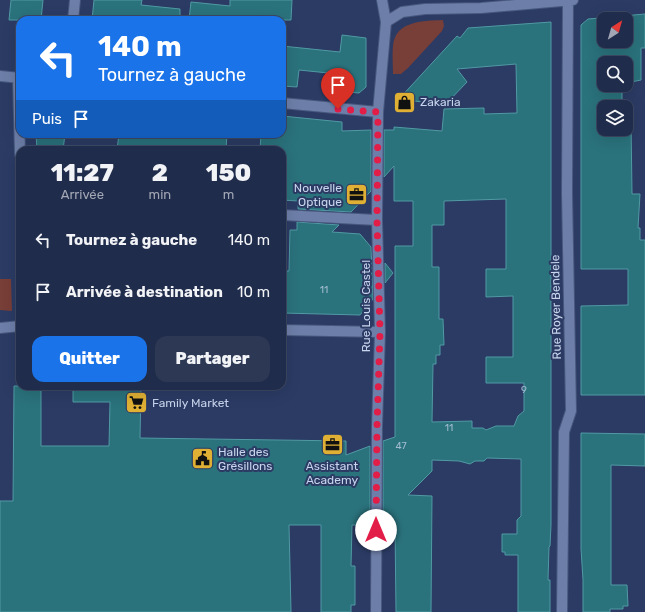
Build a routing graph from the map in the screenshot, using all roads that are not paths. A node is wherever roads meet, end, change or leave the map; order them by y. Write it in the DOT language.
graph roads {
  1 [pos="75,0"];
  2 [pos="382,0"];
  3 [pos="568,0"];
  4 [pos="573,0"];
  5 [pos="73,16"];
  6 [pos="386,22"];
  7 [pos="0,76"];
  8 [pos="16,78"];
  9 [pos="286,103"];
  10 [pos="378,112"];
  11 [pos="286,215"];
  12 [pos="377,220"];
  13 [pos="16,326"];
  14 [pos="0,328"];
  15 [pos="286,330"];
  16 [pos="380,332"];
  17 [pos="376,612"];
  18 [pos="562,612"];
  1 -- 5 [label="street"];
  2 -- 6 [label="street, Rue Louis Castel"];
  3 -- 4 [label="street"];
  3 -- 6 [label="street"];
  3 -- 18 [label="street, Rue Royer Bendele"];
  6 -- 10 [label="street, Rue Louis Castel"];
  7 -- 8 [label="street"];
  9 -- 10 [label="street"];
  10 -- 12 [label="street, Rue Louis Castel"];
  11 -- 12 [label="street"];
  12 -- 16 [label="street, Rue Louis Castel"];
  13 -- 14 [label="street"];
  15 -- 16 [label="street"];
  16 -- 17 [label="street, Rue Louis Castel"];
}
